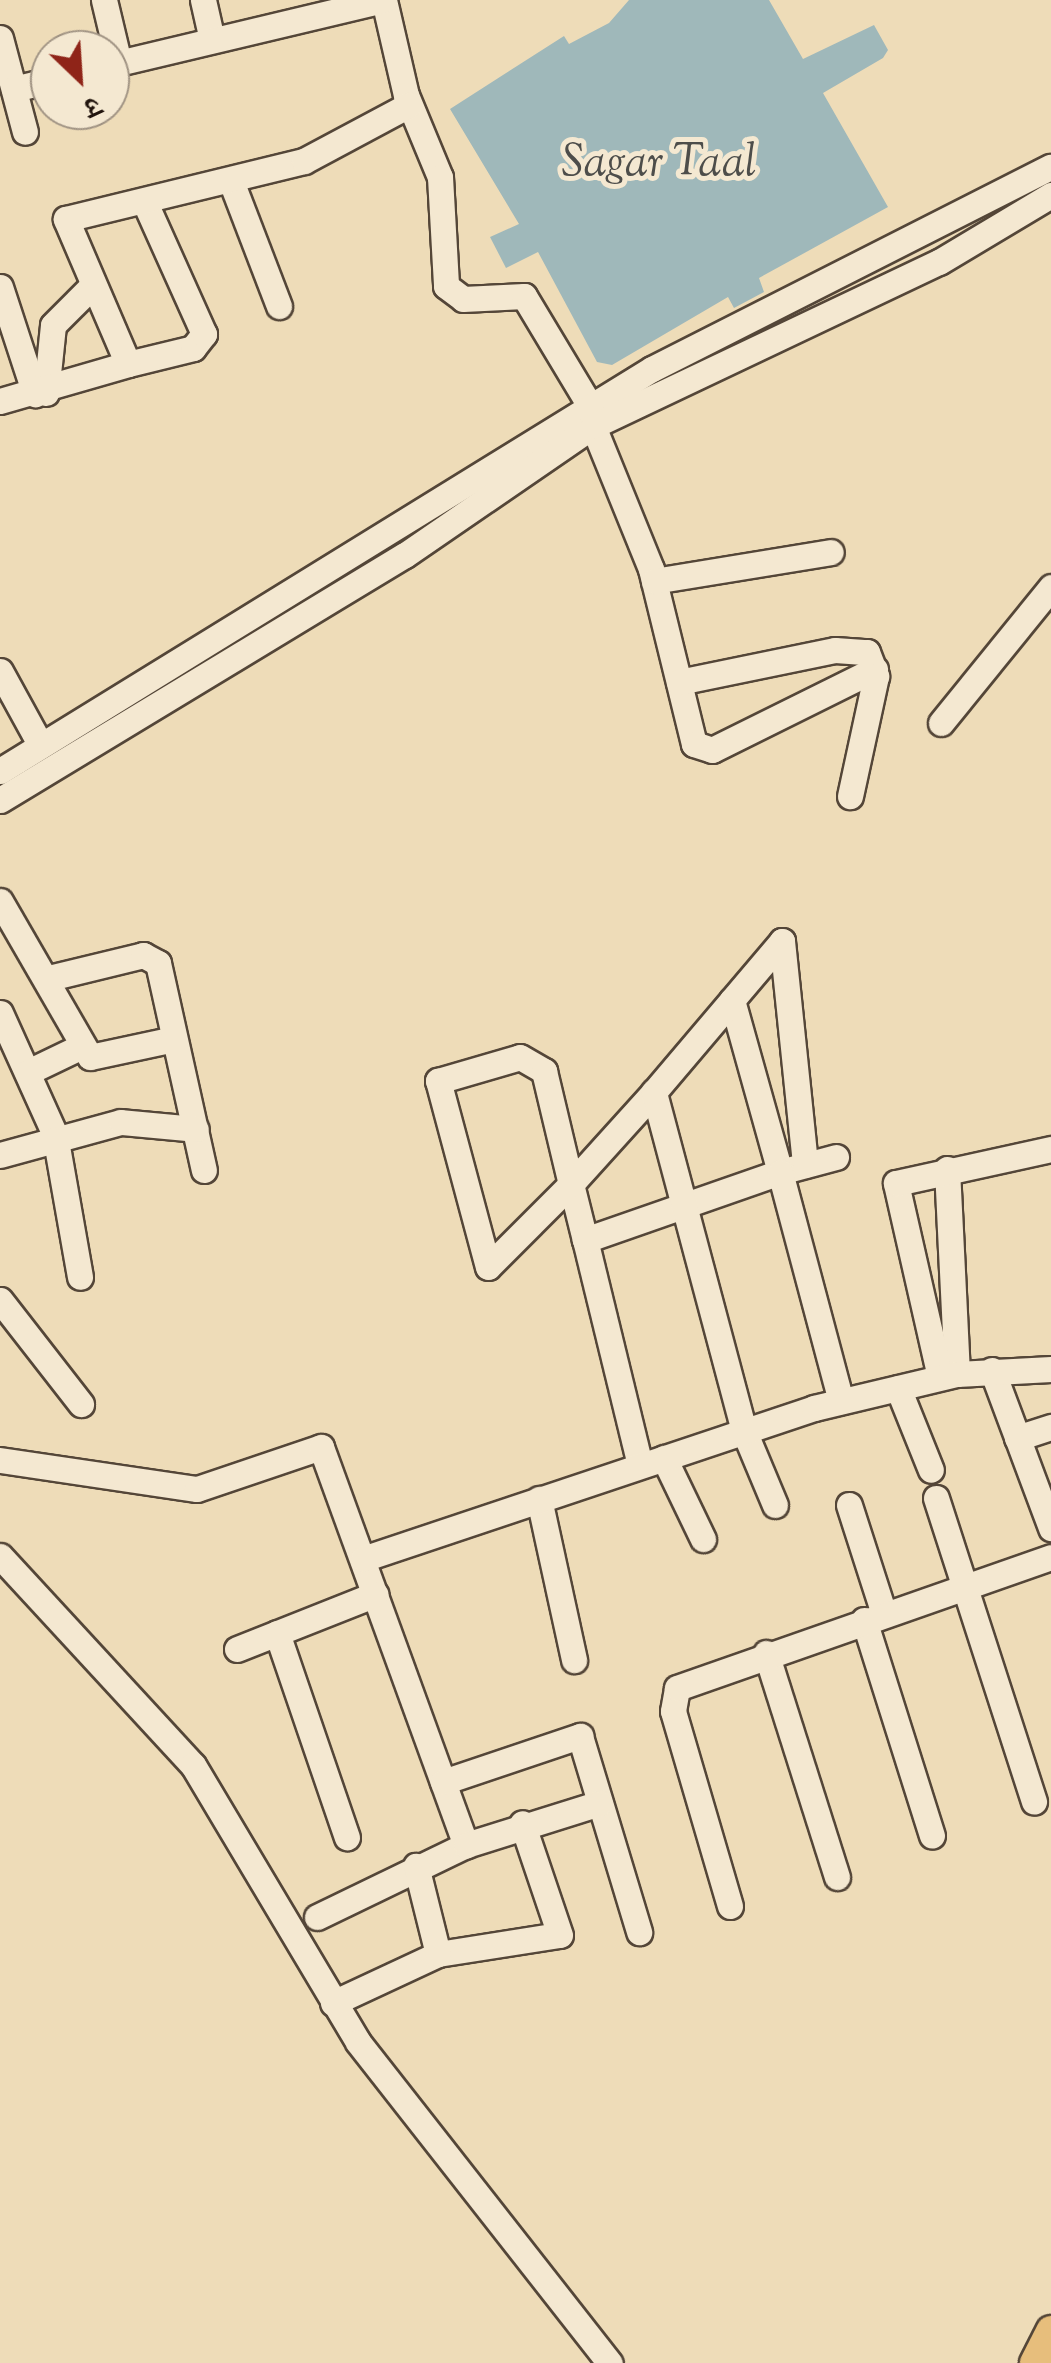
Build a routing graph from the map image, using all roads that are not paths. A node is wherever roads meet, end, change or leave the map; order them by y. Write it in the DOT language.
graph roads {
  1 [pos="104,0"];
  2 [pos="203,0"];
  3 [pos="383,0"];
  4 [pos="295,10"];
  5 [pos="109,30"];
  6 [pos="0,38"];
  7 [pos="212,40"];
  8 [pos="130,60"];
  9 [pos="30,85"];
  10 [pos="14,89"];
  11 [pos="409,105"];
  12 [pos="25,132"];
  13 [pos="1051,167"];
  14 [pos="231,181"];
  15 [pos="1051,195"];
  16 [pos="146,205"];
  17 [pos="92,286"];
  18 [pos="0,287"];
  19 [pos="280,306"];
  20 [pos="128,364"];
  21 [pos="40,393"];
  22 [pos="0,402"];
  23 [pos="592,416"];
  24 [pos="832,552"];
  25 [pos="654,581"];
  26 [pos="1051,587"];
  27 [pos="875,669"];
  28 [pos="0,671"];
  29 [pos="679,682"];
  30 [pos="942,722"];
  31 [pos="40,744"];
  32 [pos="0,771"];
  33 [pos="850,796"];
  34 [pos="0,800"];
  35 [pos="0,901"];
  36 [pos="48,978"];
  37 [pos="732,1000"];
  38 [pos="0,1013"];
  39 [pos="174,1038"];
  40 [pos="82,1046"];
  41 [pos="28,1072"];
  42 [pos="654,1092"];
  43 [pos="196,1128"];
  44 [pos="55,1134"];
  45 [pos="1051,1149"];
  46 [pos="0,1155"];
  47 [pos="836,1156"];
  48 [pos="792,1168"];
  49 [pos="204,1170"];
  50 [pos="947,1170"];
  51 [pos="571,1184"];
  52 [pos="684,1205"];
  53 [pos="585,1240"];
  54 [pos="80,1278"];
  55 [pos="0,1300"];
  56 [pos="1051,1369"];
  57 [pos="992,1370"];
  58 [pos="949,1375"];
  59 [pos="898,1388"];
  60 [pos="842,1401"];
  61 [pos="81,1404"];
  62 [pos="1051,1428"];
  63 [pos="744,1431"];
  64 [pos="1017,1438"];
  65 [pos="0,1460"];
  66 [pos="652,1461"];
  67 [pos="930,1470"];
  68 [pos="936,1498"];
  69 [pos="539,1499"];
  70 [pos="776,1505"];
  71 [pos="849,1505"];
  72 [pos="1051,1528"];
  73 [pos="703,1539"];
  74 [pos="0,1556"];
  75 [pos="1051,1557"];
  76 [pos="364,1559"];
  77 [pos="966,1587"];
  78 [pos="376,1594"];
  79 [pos="874,1617"];
  80 [pos="278,1633"];
  81 [pos="238,1649"];
  82 [pos="766,1653"];
  83 [pos="574,1660"];
  84 [pos="443,1782"];
  85 [pos="1034,1802"];
  86 [pos="600,1803"];
  87 [pos="522,1823"];
  88 [pos="932,1836"];
  89 [pos="347,1837"];
  90 [pos="466,1845"];
  91 [pos="416,1866"];
  92 [pos="836,1877"];
  93 [pos="730,1906"];
  94 [pos="316,1917"];
  95 [pos="639,1932"];
  96 [pos="438,1954"];
  97 [pos="334,2002"];
  98 [pos="1051,2331"];
  99 [pos="610,2363"];
  100 [pos="1036,2363"];
  1 -- 5 [label="street"];
  2 -- 7 [label="street"];
  3 -- 4 [label="street"];
  3 -- 11 [label="street"];
  4 -- 7 [label="street"];
  6 -- 10 [label="street"];
  7 -- 8 [label="street"];
  9 -- 10 [label="street"];
  10 -- 12 [label="street"];
  11 -- 14 [label="street"];
  11 -- 23 [label="street"];
  13 -- 23 [label="street"];
  14 -- 16 [label="street"];
  14 -- 19 [label="street"];
  15 -- 23 [label="street"];
  16 -- 17 [label="street"];
  16 -- 20 [label="street"];
  17 -- 20 [label="street"];
  17 -- 21 [label="street"];
  18 -- 21 [label="street"];
  20 -- 21 [label="street"];
  21 -- 22 [label="street"];
  23 -- 25 [label="street"];
  23 -- 31 [label="street"];
  23 -- 34 [label="street"];
  24 -- 25 [label="street"];
  25 -- 29 [label="street"];
  26 -- 30 [label="street"];
  27 -- 29 [label="street"];
  27 -- 29 [label="street"];
  27 -- 33 [label="street"];
  28 -- 31 [label="street"];
  31 -- 32 [label="street"];
  35 -- 36 [label="street"];
  36 -- 39 [label="street"];
  36 -- 40 [label="street"];
  37 -- 42 [label="street"];
  37 -- 48 [label="street"];
  37 -- 48 [label="street"];
  38 -- 41 [label="street"];
  39 -- 40 [label="street"];
  39 -- 43 [label="street"];
  40 -- 41 [label="street"];
  41 -- 44 [label="street"];
  42 -- 51 [label="street"];
  42 -- 52 [label="street"];
  43 -- 44 [label="street"];
  43 -- 49 [label="street"];
  44 -- 46 [label="street"];
  44 -- 54 [label="street"];
  45 -- 50 [label="street"];
  47 -- 48 [label="street"];
  48 -- 52 [label="street"];
  48 -- 60 [label="street"];
  50 -- 58 [label="street"];
  50 -- 58 [label="street"];
  51 -- 51 [label="street"];
  51 -- 53 [label="street"];
  52 -- 53 [label="street"];
  52 -- 63 [label="street"];
  53 -- 66 [label="street"];
  55 -- 61 [label="street"];
  56 -- 57 [label="street"];
  57 -- 58 [label="street"];
  57 -- 64 [label="street"];
  58 -- 59 [label="street"];
  59 -- 60 [label="street"];
  59 -- 67 [label="street"];
  60 -- 63 [label="street"];
  62 -- 64 [label="street"];
  63 -- 66 [label="street"];
  63 -- 70 [label="street"];
  64 -- 72 [label="street"];
  65 -- 76 [label="street"];
  66 -- 69 [label="street"];
  66 -- 73 [label="street"];
  68 -- 77 [label="street"];
  69 -- 76 [label="street"];
  69 -- 83 [label="street"];
  71 -- 79 [label="street"];
  74 -- 97 [label="street"];
  75 -- 77 [label="street"];
  76 -- 78 [label="street"];
  77 -- 79 [label="street"];
  77 -- 85 [label="street"];
  78 -- 80 [label="street"];
  78 -- 84 [label="street"];
  79 -- 82 [label="street"];
  79 -- 88 [label="street"];
  80 -- 81 [label="street"];
  80 -- 89 [label="street"];
  82 -- 92 [label="street"];
  82 -- 93 [label="street"];
  84 -- 86 [label="street"];
  84 -- 90 [label="street"];
  86 -- 87 [label="street"];
  86 -- 95 [label="street"];
  87 -- 90 [label="street"];
  87 -- 96 [label="street"];
  90 -- 91 [label="street"];
  91 -- 94 [label="street"];
  91 -- 96 [label="street"];
  96 -- 97 [label="street"];
  97 -- 99 [label="street"];
  98 -- 100 [label="main road"];
}
